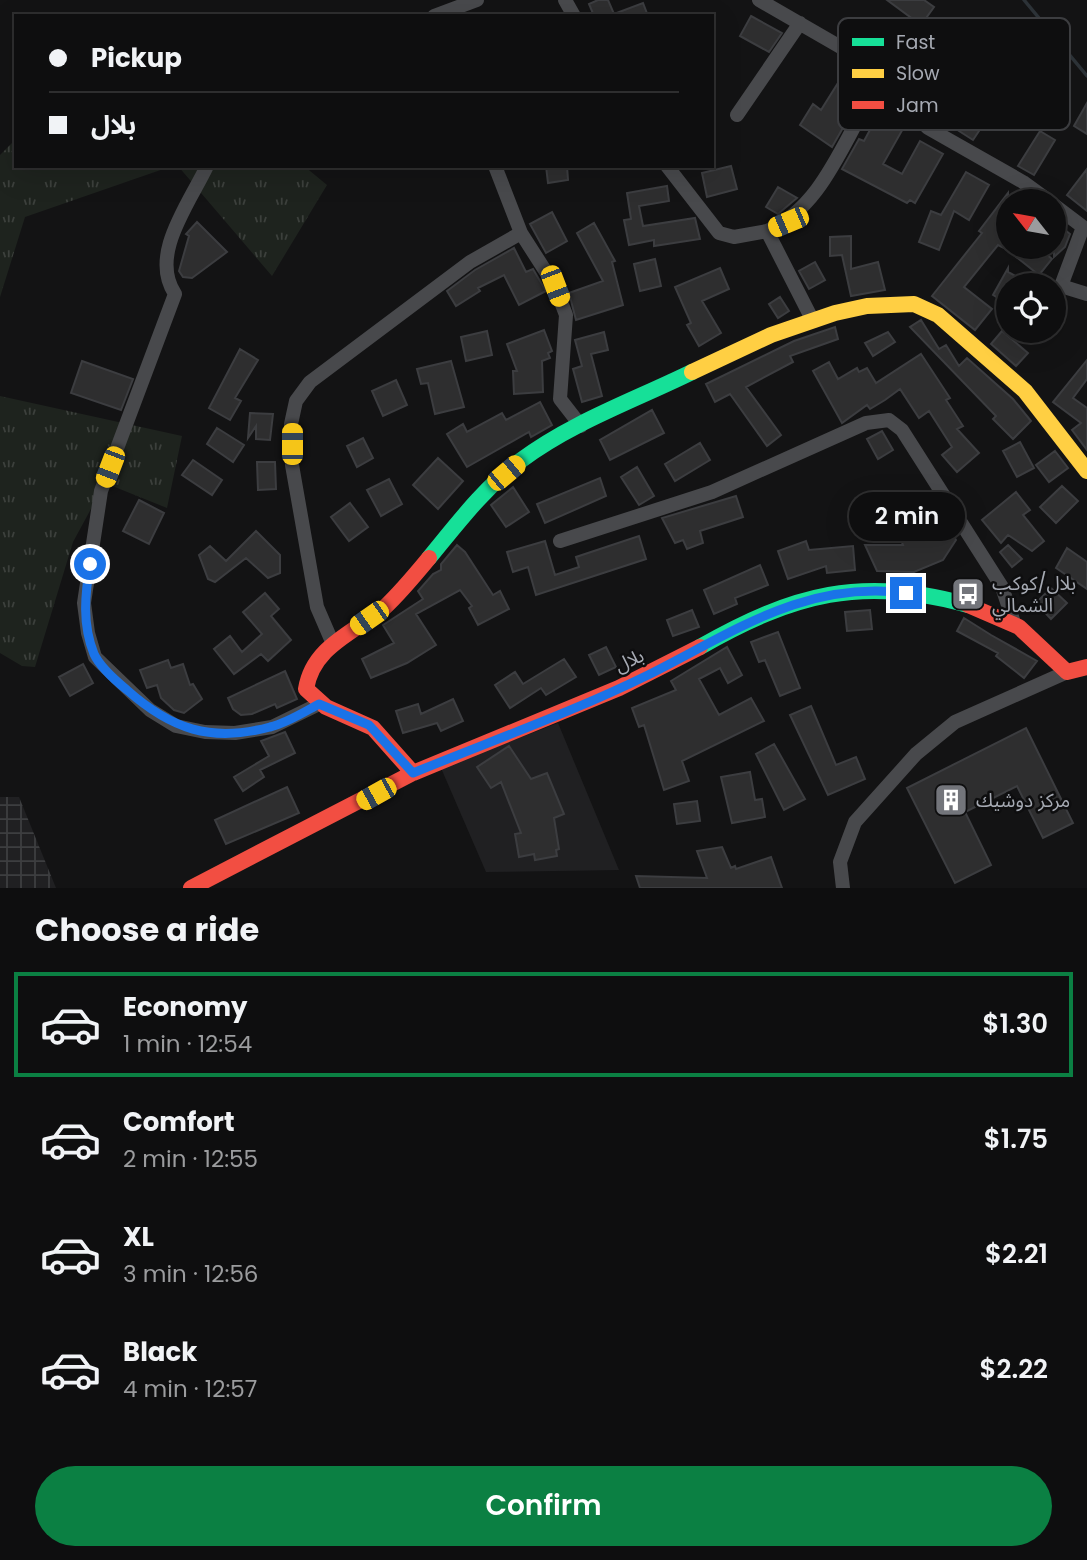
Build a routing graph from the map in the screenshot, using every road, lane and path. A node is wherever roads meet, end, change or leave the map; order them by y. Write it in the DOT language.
graph roads {
  1 [pos="477,0"];
  2 [pos="759,0"];
  3 [pos="439,14"];
  4 [pos="800,23"];
  5 [pos="838,45"];
  6 [pos="737,115"];
  7 [pos="852,130"];
  8 [pos="932,130"];
  9 [pos="206,168"];
  10 [pos="496,168"];
  11 [pos="669,168"];
  12 [pos="1033,189"];
  13 [pos="1066,214"];
  14 [pos="766,231"];
  15 [pos="521,233"];
  16 [pos="1087,294"];
  17 [pos="813,321"];
  18 [pos="581,426"];
  19 [pos="1087,471"];
  20 [pos="560,541"];
  21 [pos="1014,623"];
  22 [pos="333,644"];
  23 [pos="1087,667"];
  24 [pos="1067,672"];
  25 [pos="319,704"];
  26 [pos="413,773"];
  27 [pos="191,888"];
  28 [pos="843,888"];
  1 -- 3 [label="street"];
  2 -- 4 [label="street"];
  4 -- 5 [label="street"];
  4 -- 6 [label="street"];
  7 -- 14 [label="street"];
  8 -- 12 [label="street"];
  9 -- 25 [label="street"];
  10 -- 15 [label="street"];
  11 -- 14 [label="street"];
  13 -- 16 [label="street"];
  14 -- 17 [label="street"];
  15 -- 18 [label="street"];
  15 -- 22 [label="street"];
  17 -- 18 [label="street"];
  17 -- 19 [label="street"];
  18 -- 22 [label="street"];
  20 -- 21 [label="street"];
  21 -- 24 [label="street, بلال"];
  21 -- 26 [label="street, بلال"];
  22 -- 25 [label="street"];
  23 -- 24 [label="street"];
  24 -- 28 [label="street"];
  25 -- 26 [label="street"];
  26 -- 27 [label="street, بلال"];
}
